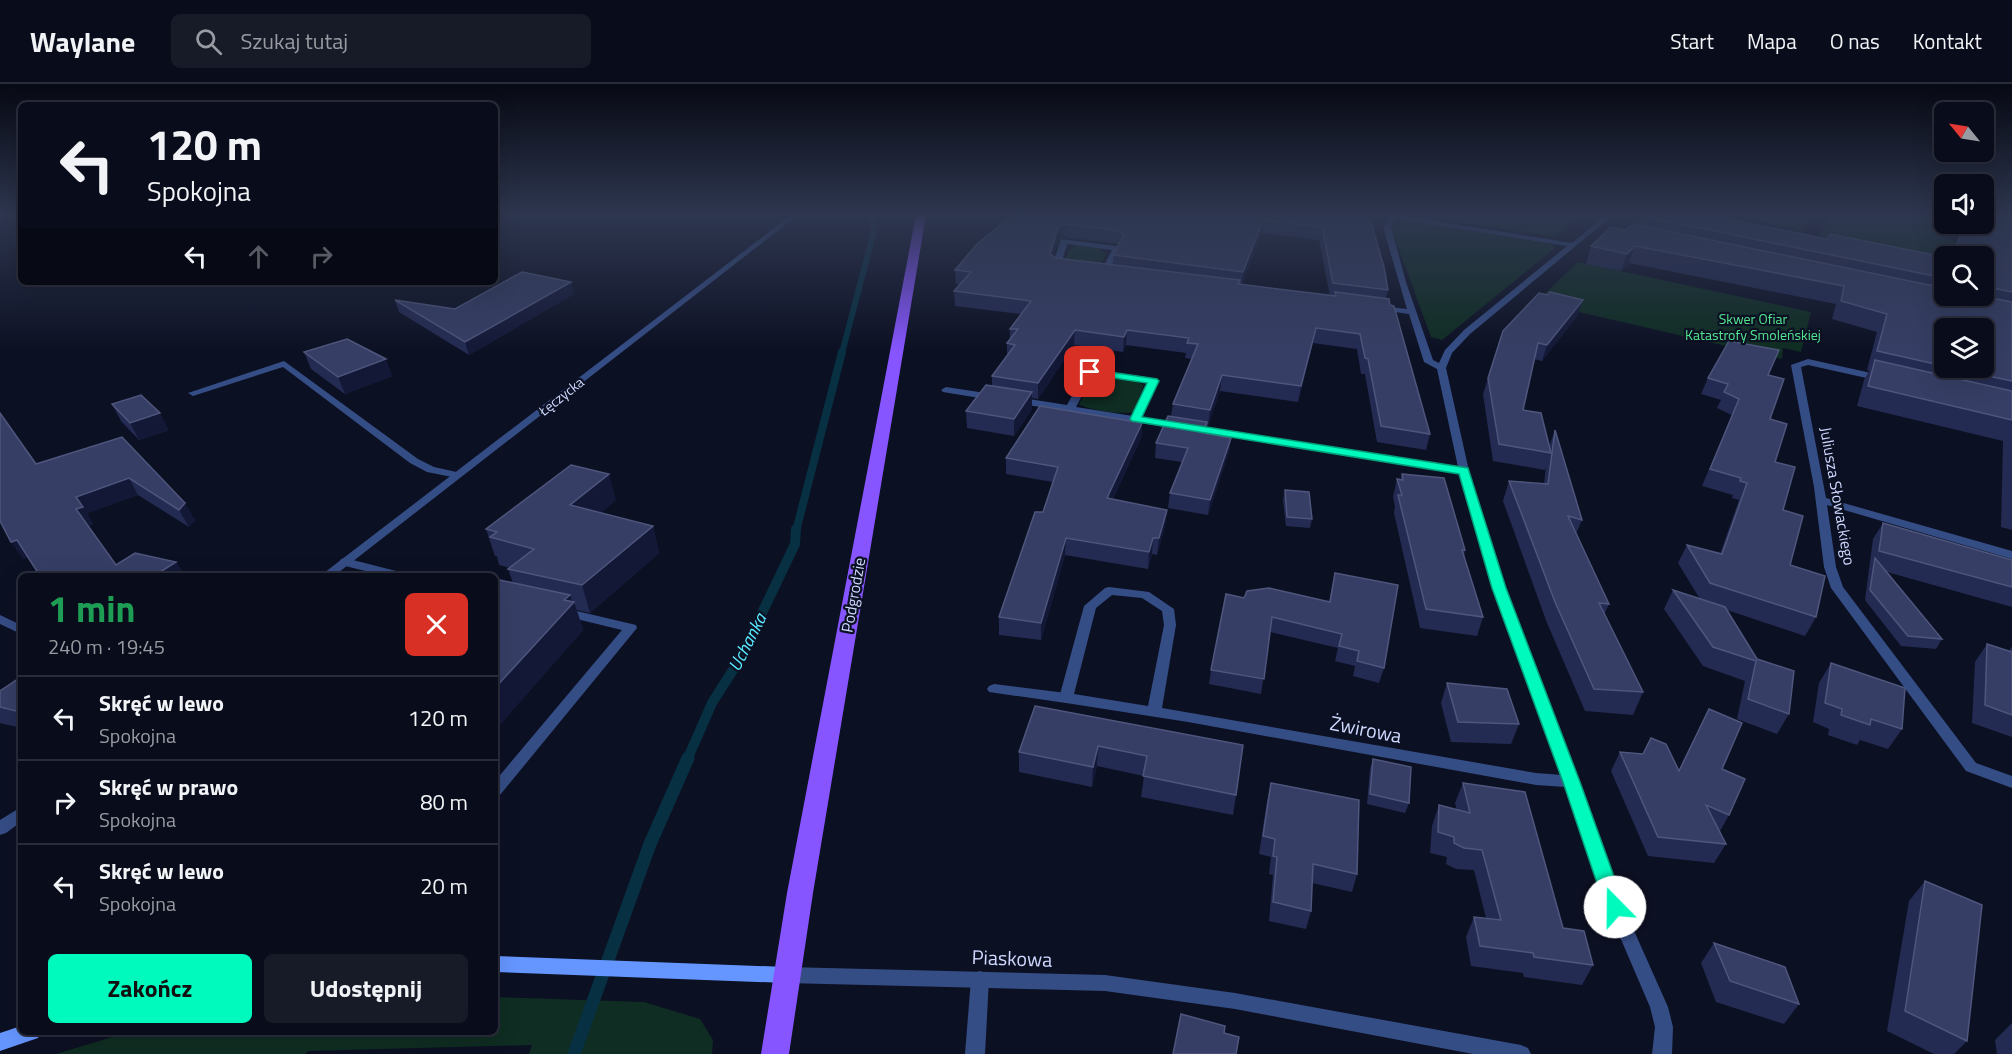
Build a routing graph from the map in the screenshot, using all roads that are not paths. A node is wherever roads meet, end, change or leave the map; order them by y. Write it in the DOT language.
graph roads {
  1 [pos="736,260"];
  2 [pos="913,260"];
  3 [pos="1058,260"];
  4 [pos="1112,260"];
  5 [pos="1396,260"];
  6 [pos="1554,260"];
  7 [pos="1076,269"];
  8 [pos="1095,272"];
  9 [pos="1374,308"];
  10 [pos="1411,312"];
  11 [pos="1441,368"];
  12 [pos="1888,380"];
  13 [pos="946,390"];
  14 [pos="193,393"];
  15 [pos="1070,409"];
  16 [pos="1136,419"];
  17 [pos="1464,471"];
  18 [pos="458,475"];
  19 [pos="1821,500"];
  20 [pos="2012,555"];
  21 [pos="345,562"];
  22 [pos="330,573"];
  23 [pos="388,573"];
  24 [pos="547,609"];
  25 [pos="0,619"];
  26 [pos="18,628"];
  27 [pos="994,689"];
  28 [pos="1066,698"];
  29 [pos="1154,711"];
  30 [pos="1572,782"];
  31 [pos="2012,782"];
  32 [pos="498,787"];
  33 [pos="18,815"];
  34 [pos="0,829"];
  35 [pos="498,964"];
  36 [pos="786,975"];
  37 [pos="980,980"];
  38 [pos="22,1035"];
  39 [pos="0,1042"];
  40 [pos="775,1054"];
  41 [pos="975,1054"];
  42 [pos="1521,1054"];
  43 [pos="1662,1054"];
  1 -- 18 [label="street, Łęczycka"];
  2 -- 36 [label="main road, Podgrodzie"];
  3 -- 7 [label="street"];
  4 -- 8 [label="street"];
  5 -- 10 [label="street"];
  6 -- 11 [label="street"];
  9 -- 10 [label="street"];
  10 -- 11 [label="street"];
  11 -- 17 [label="street"];
  12 -- 19 [label="street, Juliusza Słowackiego"];
  13 -- 15 [label="street"];
  14 -- 18 [label="street"];
  15 -- 16 [label="street"];
  15 -- 16 [label="street"];
  16 -- 17 [label="street"];
  17 -- 30 [label="street"];
  18 -- 21 [label="street, Łęczycka"];
  19 -- 20 [label="street"];
  19 -- 31 [label="street, Juliusza Słowackiego"];
  21 -- 22 [label="street, Łęczycka"];
  21 -- 23 [label="street"];
  24 -- 32 [label="street"];
  25 -- 26 [label="street"];
  27 -- 28 [label="street, Żwirowa"];
  28 -- 29 [label="street, Żwirowa"];
  28 -- 29 [label="street"];
  29 -- 30 [label="street, Żwirowa"];
  30 -- 43 [label="street"];
  33 -- 34 [label="street"];
  35 -- 36 [label="main road, Piaskowa"];
  36 -- 37 [label="street, Piaskowa"];
  36 -- 40 [label="main road, Podgrodzie"];
  37 -- 41 [label="street"];
  37 -- 42 [label="street, Piaskowa"];
  38 -- 39 [label="main road"];
}
